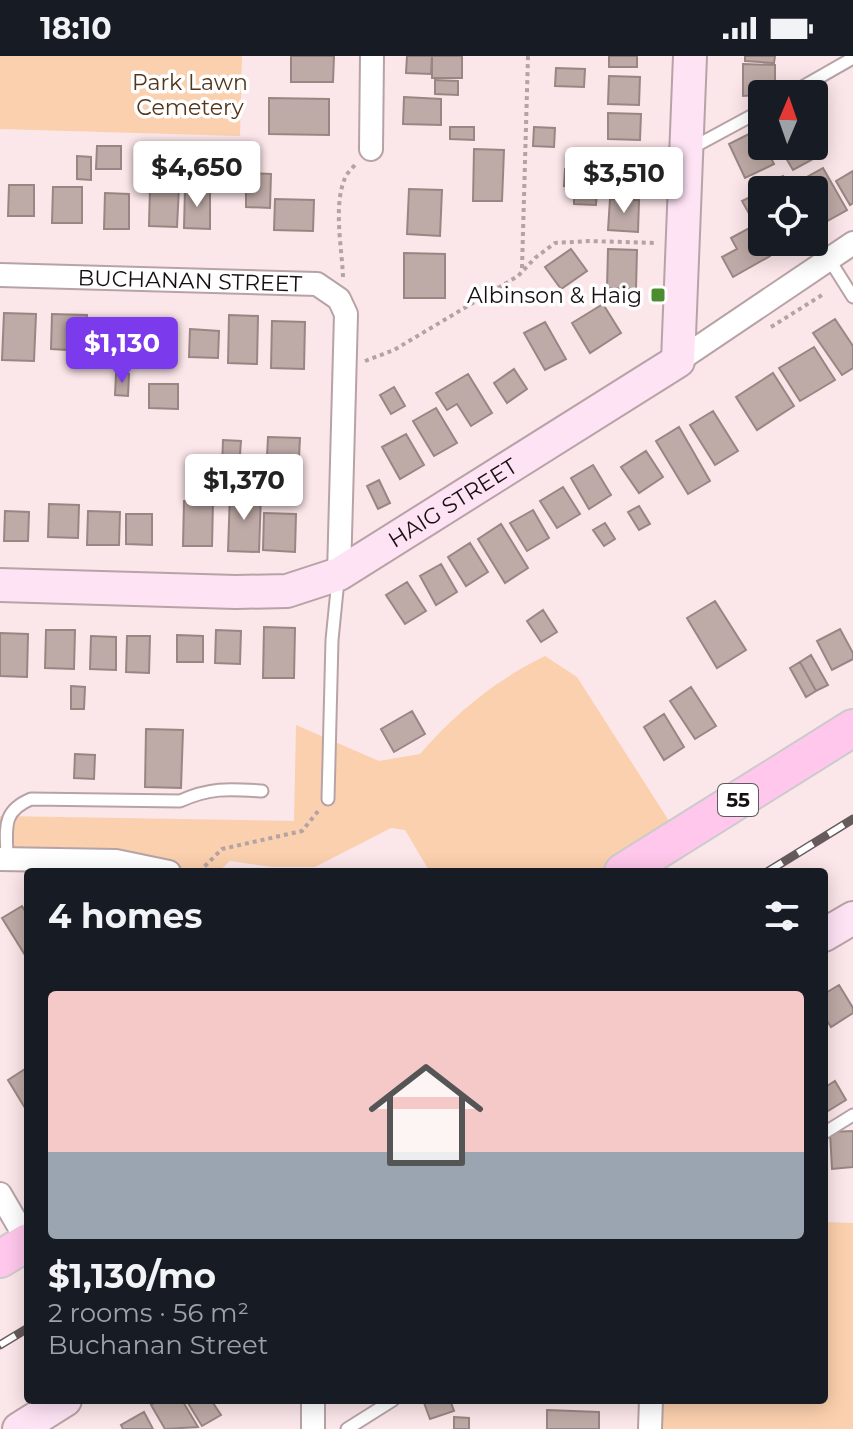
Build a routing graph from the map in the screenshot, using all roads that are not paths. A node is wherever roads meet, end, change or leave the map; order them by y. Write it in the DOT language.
graph roads {
  1 [pos="372,56"];
  2 [pos="690,56"];
  3 [pos="853,58"];
  4 [pos="814,80"];
  5 [pos="748,118"];
  6 [pos="371,149"];
  7 [pos="686,152"];
  8 [pos="853,243"];
  9 [pos="829,259"];
  10 [pos="0,275"];
  11 [pos="853,297"];
  12 [pos="678,361"];
  13 [pos="339,574"];
  14 [pos="0,585"];
  15 [pos="853,728"];
  16 [pos="262,791"];
  17 [pos="328,799"];
  18 [pos="3,860"];
  19 [pos="83,866"];
  20 [pos="150,868"];
  21 [pos="629,868"];
  22 [pos="853,918"];
  23 [pos="828,933"];
  24 [pos="853,1115"];
  25 [pos="828,1131"];
  26 [pos="0,1194"];
  27 [pos="24,1235"];
  28 [pos="24,1244"];
  29 [pos="0,1259"];
  30 [pos="59,1404"];
  31 [pos="313,1404"];
  32 [pos="387,1404"];
  33 [pos="651,1404"];
  34 [pos="19,1429"];
  35 [pos="313,1429"];
  36 [pos="347,1429"];
  37 [pos="650,1429"];
  1 -- 6 [label="street"];
  2 -- 7 [label="street"];
  3 -- 4 [label="lane"];
  5 -- 7 [label="lane"];
  7 -- 12 [label="street"];
  8 -- 9 [label="street, HAIG STREET"];
  9 -- 11 [label="lane"];
  9 -- 12 [label="street, HAIG STREET"];
  10 -- 13 [label="street, BUCHANAN STREET"];
  12 -- 13 [label="street, HAIG STREET"];
  13 -- 14 [label="street, HAIG STREET"];
  13 -- 17 [label="lane"];
  15 -- 21 [label="main road, 55"];
  16 -- 18 [label="lane"];
  18 -- 19 [label="street"];
  19 -- 20 [label="street"];
  22 -- 23 [label="street"];
  24 -- 25 [label="lane"];
  26 -- 27 [label="street"];
  28 -- 29 [label="main road"];
  30 -- 34 [label="street"];
  31 -- 35 [label="street"];
  32 -- 36 [label="lane"];
  33 -- 37 [label="street"];
}
